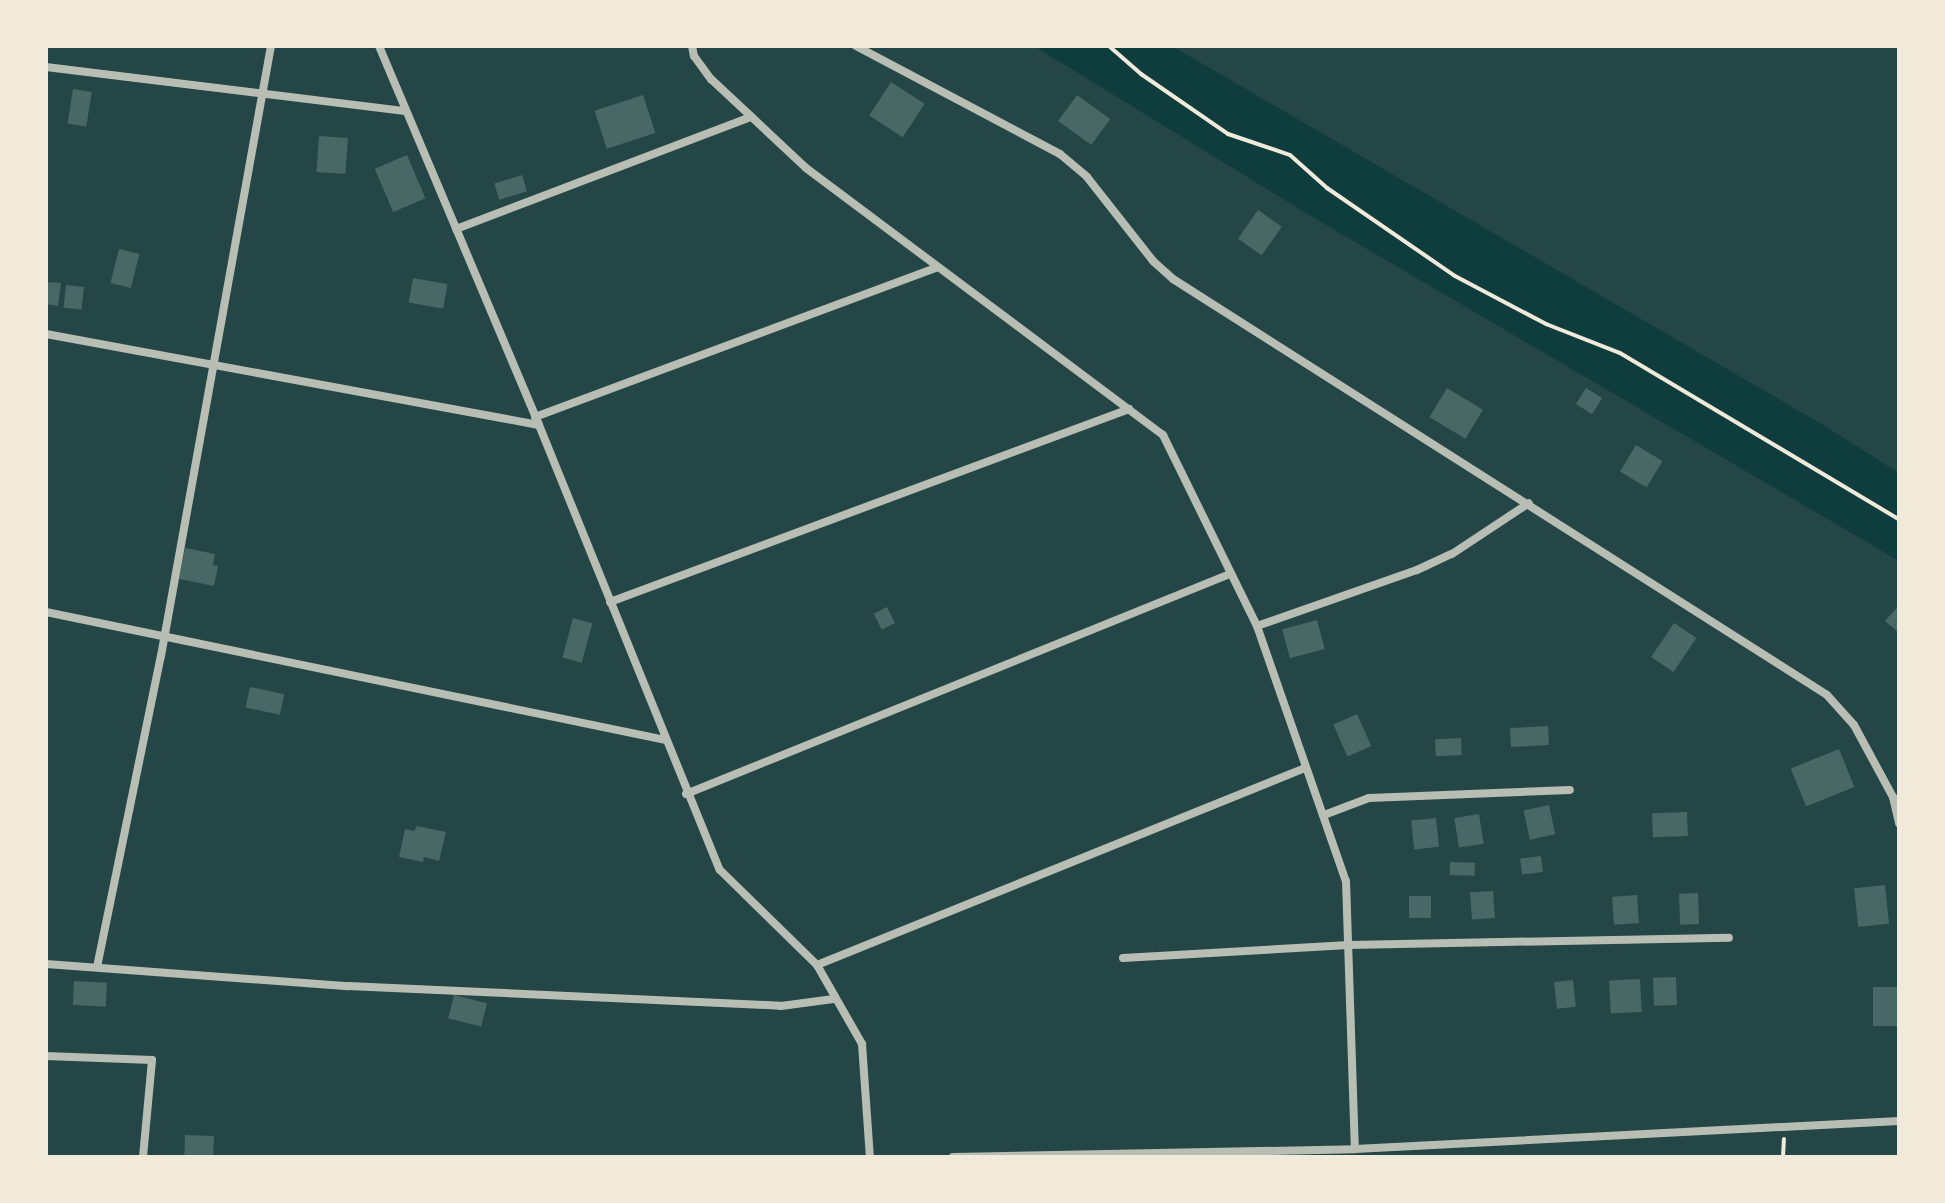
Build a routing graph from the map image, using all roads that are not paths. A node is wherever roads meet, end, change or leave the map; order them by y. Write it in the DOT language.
graph roads {
  1 [pos="271,46"];
  2 [pos="379,46"];
  3 [pos="692,46"];
  4 [pos="856,46"];
  5 [pos="46,67"];
  6 [pos="262,93"];
  7 [pos="405,111"];
  8 [pos="751,117"];
  9 [pos="456,229"];
  10 [pos="936,268"];
  11 [pos="46,334"];
  12 [pos="211,367"];
  13 [pos="1129,409"];
  14 [pos="537,421"];
  15 [pos="1529,503"];
  16 [pos="1230,574"];
  17 [pos="610,602"];
  18 [pos="46,612"];
  19 [pos="1257,626"];
  20 [pos="164,636"];
  21 [pos="665,740"];
  22 [pos="1305,768"];
  23 [pos="1570,790"];
  24 [pos="686,794"];
  25 [pos="1896,794"];
  26 [pos="1324,815"];
  27 [pos="1899,823"];
  28 [pos="1729,938"];
  29 [pos="1349,945"];
  30 [pos="1123,958"];
  31 [pos="46,964"];
  32 [pos="817,965"];
  33 [pos="97,967"];
  34 [pos="834,999"];
  35 [pos="46,1056"];
  36 [pos="1899,1121"];
  37 [pos="1355,1149"];
  38 [pos="143,1157"];
  39 [pos="870,1157"];
  40 [pos="953,1157"];
  1 -- 6 [label="street"];
  2 -- 7 [label="street"];
  3 -- 8 [label="street"];
  4 -- 15 [label="street"];
  5 -- 6 [label="street"];
  6 -- 7 [label="street"];
  6 -- 12 [label="street"];
  7 -- 9 [label="street"];
  8 -- 9 [label="street"];
  8 -- 10 [label="street"];
  9 -- 14 [label="street"];
  10 -- 13 [label="street"];
  10 -- 14 [label="street"];
  11 -- 12 [label="street"];
  12 -- 14 [label="street"];
  12 -- 20 [label="street"];
  13 -- 16 [label="street"];
  13 -- 17 [label="street"];
  14 -- 17 [label="street"];
  15 -- 19 [label="street"];
  15 -- 25 [label="street"];
  16 -- 19 [label="street"];
  16 -- 24 [label="street"];
  17 -- 21 [label="street"];
  18 -- 20 [label="street"];
  19 -- 22 [label="street"];
  20 -- 21 [label="street"];
  20 -- 33 [label="street"];
  21 -- 24 [label="street"];
  22 -- 26 [label="street"];
  22 -- 32 [label="street"];
  23 -- 26 [label="street"];
  24 -- 32 [label="street"];
  25 -- 27 [label="street"];
  26 -- 29 [label="street"];
  28 -- 29 [label="street"];
  29 -- 30 [label="street"];
  29 -- 37 [label="street"];
  31 -- 33 [label="street"];
  32 -- 34 [label="street"];
  33 -- 34 [label="street"];
  34 -- 39 [label="street"];
  35 -- 38 [label="street"];
  36 -- 37 [label="street"];
  37 -- 40 [label="street"];
}
